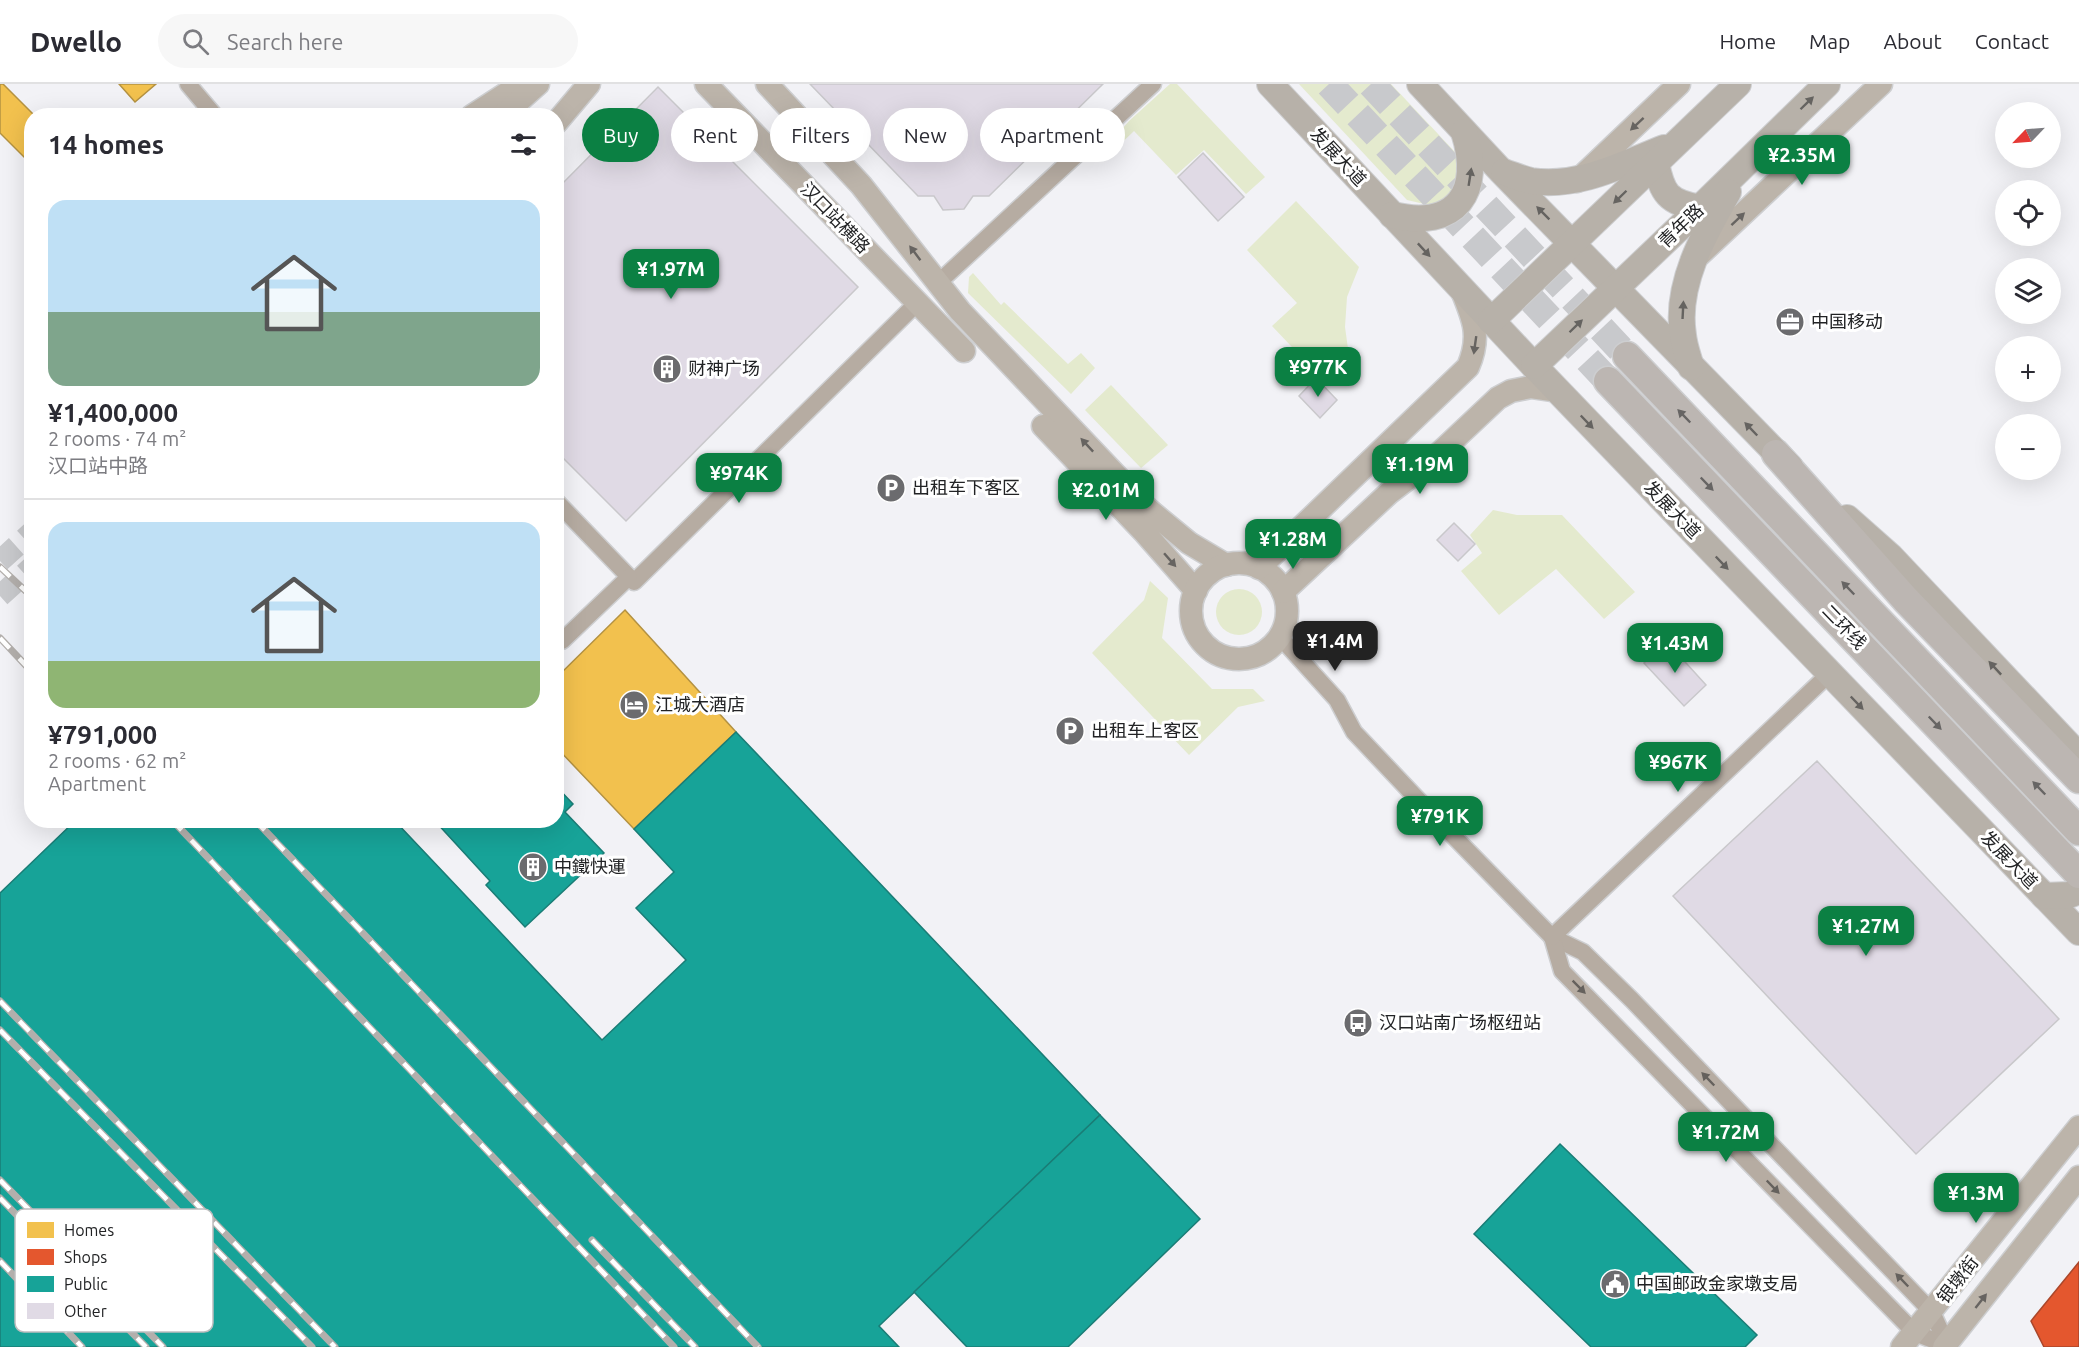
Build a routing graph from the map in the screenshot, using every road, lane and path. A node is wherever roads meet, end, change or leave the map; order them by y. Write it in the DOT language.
graph roads {
  1 [pos="188,84"];
  2 [pos="521,84"];
  3 [pos="538,84"];
  4 [pos="581,84"];
  5 [pos="589,84"];
  6 [pos="705,84"];
  7 [pos="766,84"];
  8 [pos="1154,84"];
  9 [pos="1270,84"];
  10 [pos="1420,84"];
  11 [pos="1679,84"];
  12 [pos="1738,84"];
  13 [pos="1827,84"];
  14 [pos="1881,84"];
  15 [pos="208,108"];
  16 [pos="484,108"];
  17 [pos="511,108"];
  18 [pos="552,108"];
  19 [pos="564,114"];
  20 [pos="1464,131"];
  21 [pos="1678,142"];
  22 [pos="1746,162"];
  23 [pos="1656,163"];
  24 [pos="1501,171"];
  25 [pos="1577,180"];
  26 [pos="1700,208"];
  27 [pos="1392,215"];
  28 [pos="1573,243"];
  29 [pos="1695,259"];
  30 [pos="938,284"];
  31 [pos="1615,289"];
  32 [pos="1461,290"];
  33 [pos="917,303"];
  34 [pos="1491,321"];
  35 [pos="964,351"];
  36 [pos="1627,356"];
  37 [pos="1534,366"];
  38 [pos="1691,367"];
  39 [pos="1608,381"];
  40 [pos="1557,391"];
  41 [pos="1043,426"];
  42 [pos="1776,454"];
  43 [pos="564,509"];
  44 [pos="1226,565"];
  45 [pos="1259,568"];
  46 [pos="629,577"];
  47 [pos="1196,591"];
  48 [pos="1283,592"];
  49 [pos="1280,637"];
  50 [pos="564,640"];
  51 [pos="1829,674"];
  52 [pos="2079,756"];
  53 [pos="2079,779"];
  54 [pos="2079,831"];
  55 [pos="2079,874"];
  56 [pos="2079,891"];
  57 [pos="2044,896"];
  58 [pos="2079,932"];
  59 [pos="1552,937"];
  60 [pos="2079,1127"];
  61 [pos="2079,1177"];
  62 [pos="1932,1312"];
  63 [pos="1909,1340"];
  64 [pos="1946,1346"];
  1 -- 15 [label="street"];
  2 -- 16 [label="main road"];
  3 -- 17 [label="main road"];
  4 -- 18 [label="main road"];
  5 -- 19 [label="main road"];
  6 -- 33 [label="main road, 汉口站横路"];
  30 -- 7 [label="main road, one-way"];
  8 -- 30 [label="street"];
  9 -- 27 [label="main road, 发展大道"];
  10 -- 20 [label="main road"];
  11 -- 25 [label="main road, one-way"];
  12 -- 21 [label="main road"];
  22 -- 13 [label="main road, 青年路, one-way"];
  29 -- 14 [label="main road, 青年路, one-way"];
  20 -- 24 [label="main road"];
  27 -- 20 [label="main road, one-way"];
  21 -- 23 [label="main road"];
  21 -- 25 [label="main road"];
  22 -- 26 [label="main road, 青年路"];
  22 -- 29 [label="main road"];
  23 -- 26 [label="main road"];
  23 -- 28 [label="main road, one-way"];
  24 -- 25 [label="main road"];
  28 -- 24 [label="main road, one-way"];
  26 -- 31 [label="main road, 青年路"];
  27 -- 32 [label="main road, 发展大道, one-way"];
  28 -- 31 [label="main road"];
  28 -- 34 [label="main road"];
  38 -- 29 [label="main road, one-way"];
  44 -- 30 [label="main road, one-way"];
  37 -- 31 [label="main road, 青年路, one-way"];
  31 -- 38 [label="main road"];
  32 -- 34 [label="main road, 发展大道"];
  32 -- 45 [label="main road, one-way"];
  33 -- 35 [label="main road, 汉口站横路"];
  33 -- 46 [label="street"];
  34 -- 37 [label="main road, 发展大道"];
  54 -- 36 [label="highway, 二环线, one-way"];
  37 -- 40 [label="main road, 发展大道"];
  42 -- 38 [label="main road, one-way"];
  39 -- 55 [label="highway, 二环线, one-way"];
  40 -- 48 [label="main road"];
  40 -- 51 [label="main road, 发展大道, one-way"];
  41 -- 47 [label="main road, one-way"];
  52 -- 42 [label="main road, one-way"];
  42 -- 53 [label="highway"];
  43 -- 46 [label="street"];
  44 -- 45 [label="main road"];
  44 -- 47 [label="main road"];
  45 -- 48 [label="main road"];
  46 -- 50 [label="street"];
  47 -- 49 [label="main road"];
  48 -- 49 [label="main road"];
  49 -- 59 [label="street"];
  51 -- 57 [label="main road, 发展大道, one-way"];
  51 -- 59 [label="street"];
  56 -- 57 [label="main road"];
  57 -- 58 [label="main road, 发展大道"];
  62 -- 59 [label="street, one-way"];
  59 -- 63 [label="street, one-way"];
  60 -- 62 [label="main road, 银墩街"];
  64 -- 61 [label="main road, 银墩街, one-way"];
  62 -- 63 [label="main road, 银墩街"];
  62 -- 64 [label="street"];
  63 -- 64 [label="street"];
}
